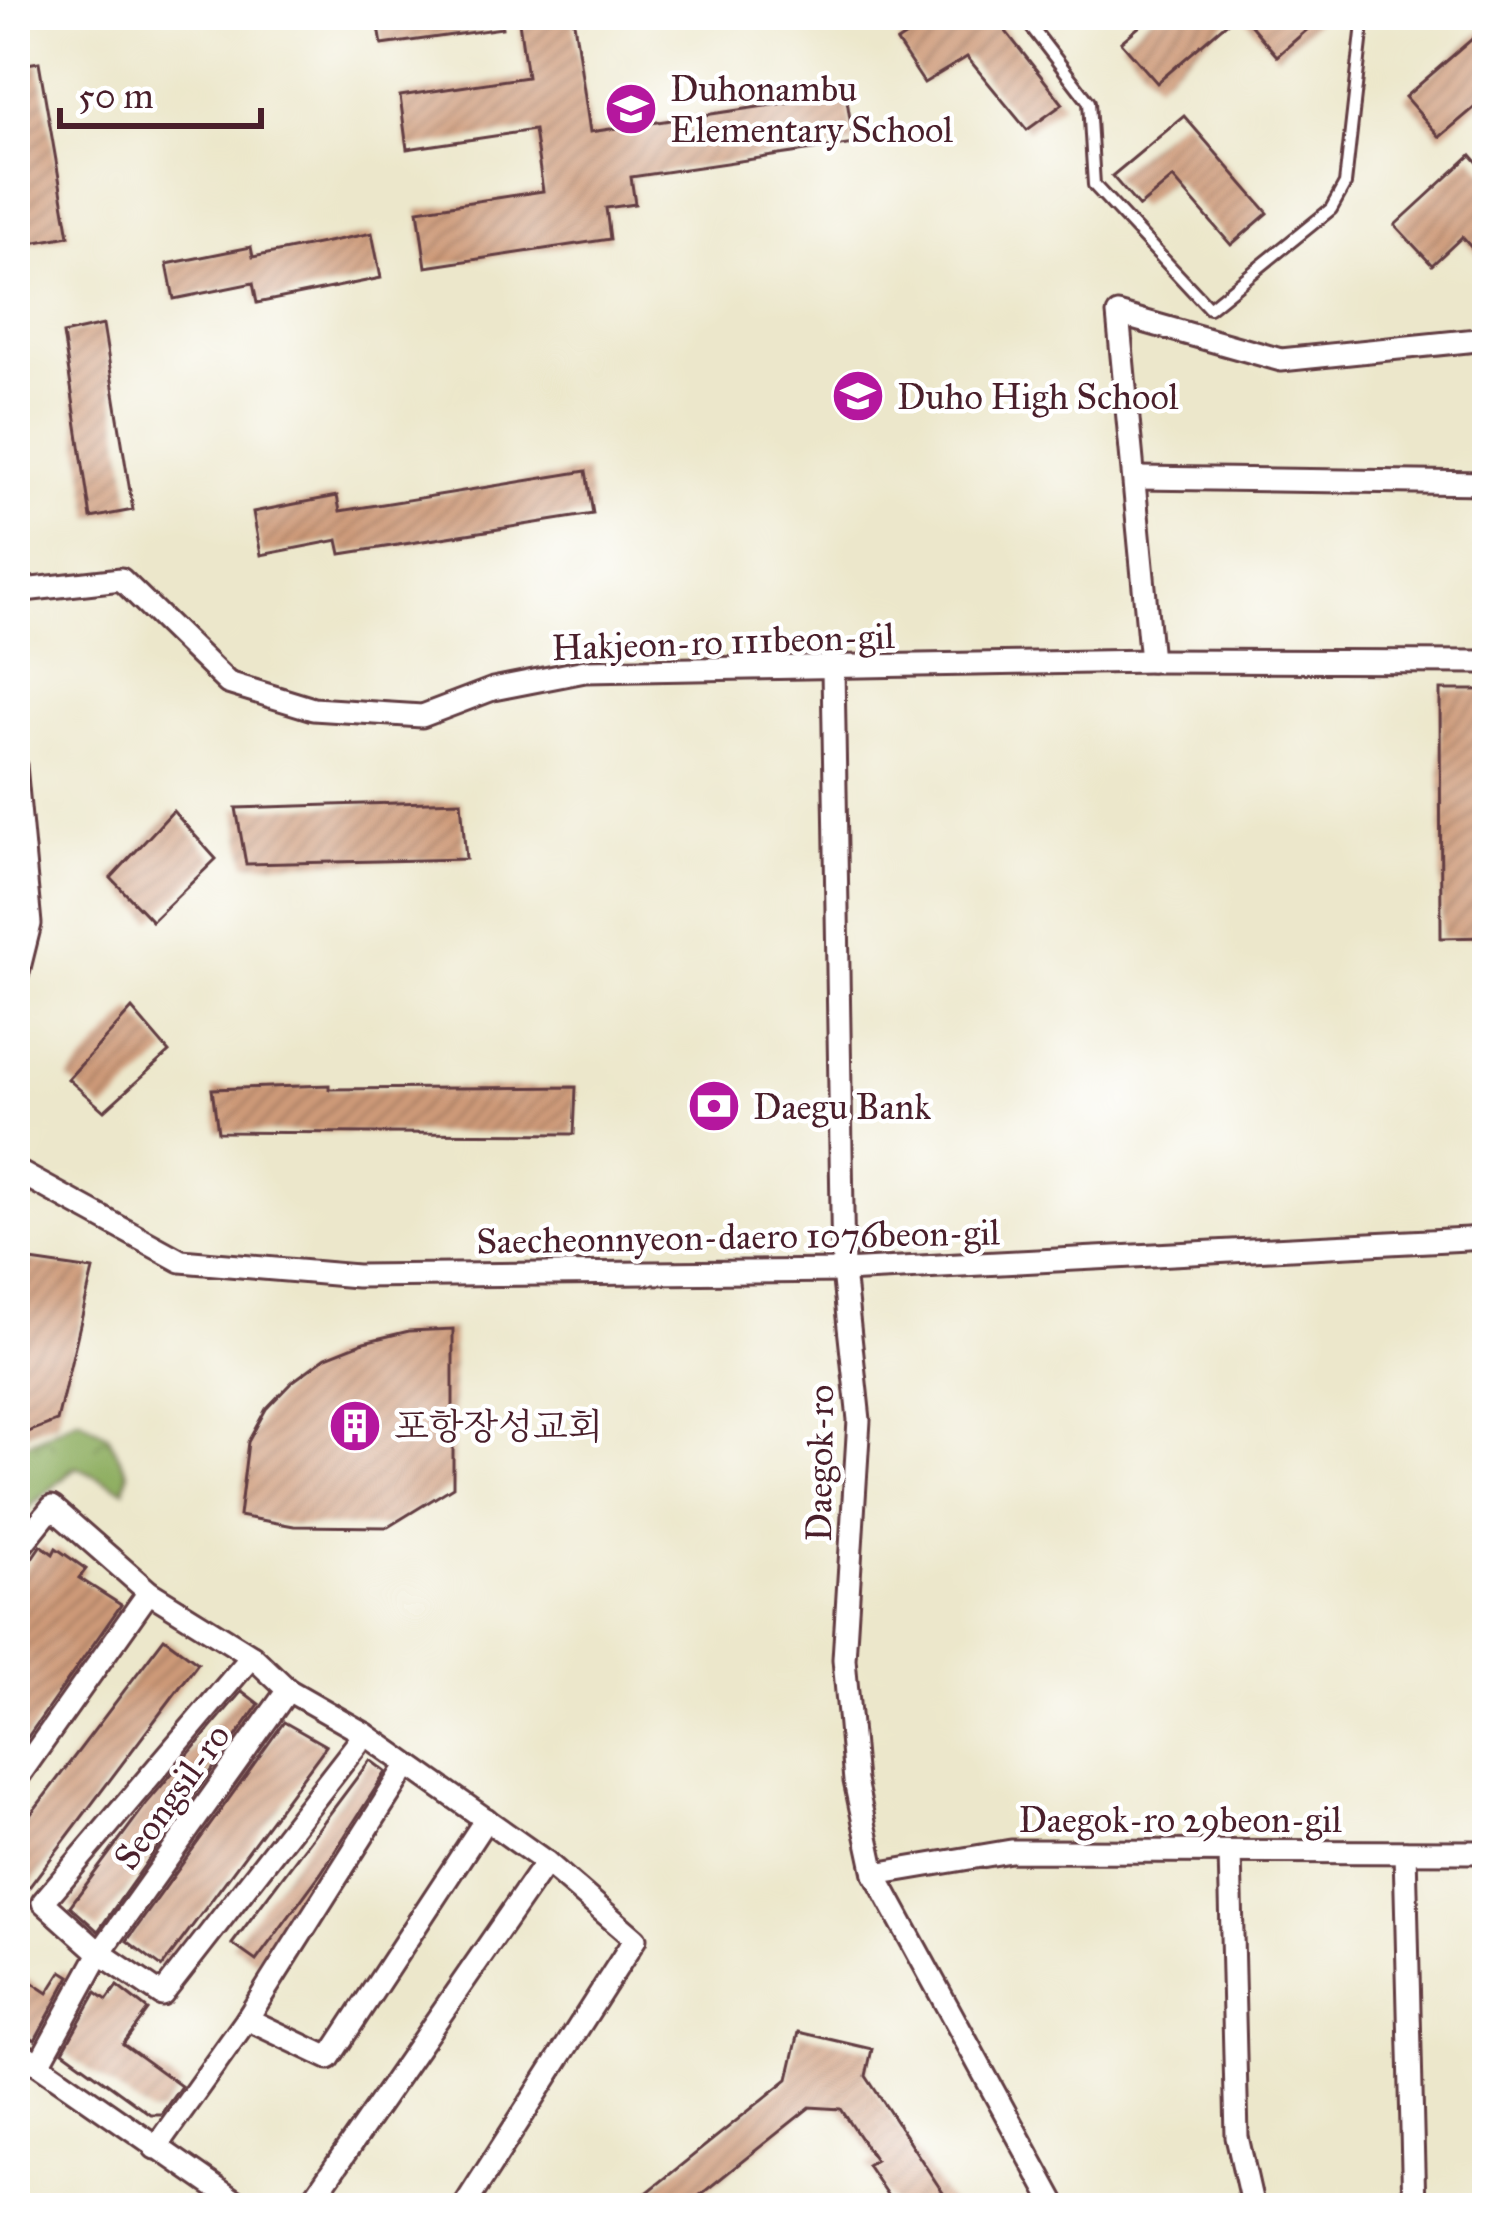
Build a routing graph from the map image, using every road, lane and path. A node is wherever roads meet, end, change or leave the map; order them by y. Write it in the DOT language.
graph roads {
  1 [pos="1022,15"];
  2 [pos="1364,15"];
  3 [pos="1487,339"];
  4 [pos="1138,478"];
  5 [pos="1487,483"];
  6 [pos="15,591"];
  7 [pos="1151,661"];
  8 [pos="1487,662"];
  9 [pos="832,669"];
  10 [pos="15,765"];
  11 [pos="15,984"];
  12 [pos="15,1170"];
  13 [pos="1487,1238"];
  14 [pos="844,1271"];
  15 [pos="15,1553"];
  16 [pos="149,1592"];
  17 [pos="252,1656"];
  18 [pos="288,1690"];
  19 [pos="365,1734"];
  20 [pos="407,1766"];
  21 [pos="15,1781"];
  22 [pos="486,1819"];
  23 [pos="1230,1852"];
  24 [pos="1405,1852"];
  25 [pos="1487,1852"];
  26 [pos="546,1862"];
  27 [pos="875,1874"];
  28 [pos="100,1953"];
  29 [pos="247,2019"];
  30 [pos="15,2048"];
  31 [pos="38,2065"];
  32 [pos="155,2148"];
  33 [pos="245,2208"];
  34 [pos="307,2208"];
  35 [pos="463,2208"];
  36 [pos="1058,2208"];
  37 [pos="1253,2208"];
  38 [pos="1414,2208"];
  1 -- 2 [label="lane"];
  3 -- 4 [label="street"];
  4 -- 5 [label="street"];
  4 -- 7 [label="street"];
  6 -- 9 [label="street, Hakjeon-ro 111beon-gil"];
  7 -- 8 [label="street, Hakjeon-ro 111beon-gil"];
  7 -- 9 [label="street, Hakjeon-ro 111beon-gil"];
  9 -- 14 [label="street, Daegok-ro"];
  10 -- 11 [label="street"];
  12 -- 14 [label="street, Saecheonnyeon-daero 1076beon-gil"];
  13 -- 14 [label="street, Saecheonnyeon-daero 1076beon-gil"];
  14 -- 27 [label="street, Daegok-ro"];
  15 -- 16 [label="street"];
  16 -- 17 [label="street"];
  16 -- 21 [label="street"];
  17 -- 18 [label="street"];
  17 -- 28 [label="street"];
  18 -- 19 [label="street"];
  18 -- 28 [label="street, Seongsil-ro"];
  19 -- 20 [label="street"];
  19 -- 28 [label="street"];
  20 -- 22 [label="street"];
  20 -- 29 [label="street"];
  22 -- 26 [label="street"];
  22 -- 29 [label="street"];
  23 -- 24 [label="street, Daegok-ro 29beon-gil"];
  23 -- 27 [label="street, Daegok-ro 29beon-gil"];
  23 -- 37 [label="street"];
  24 -- 25 [label="street, Daegok-ro 29beon-gil"];
  24 -- 38 [label="street"];
  26 -- 34 [label="street"];
  26 -- 35 [label="street"];
  27 -- 36 [label="street, Daegok-ro"];
  28 -- 31 [label="street, Seongsil-ro"];
  29 -- 32 [label="street"];
  30 -- 31 [label="street"];
  31 -- 32 [label="street"];
  32 -- 33 [label="street"];
}
